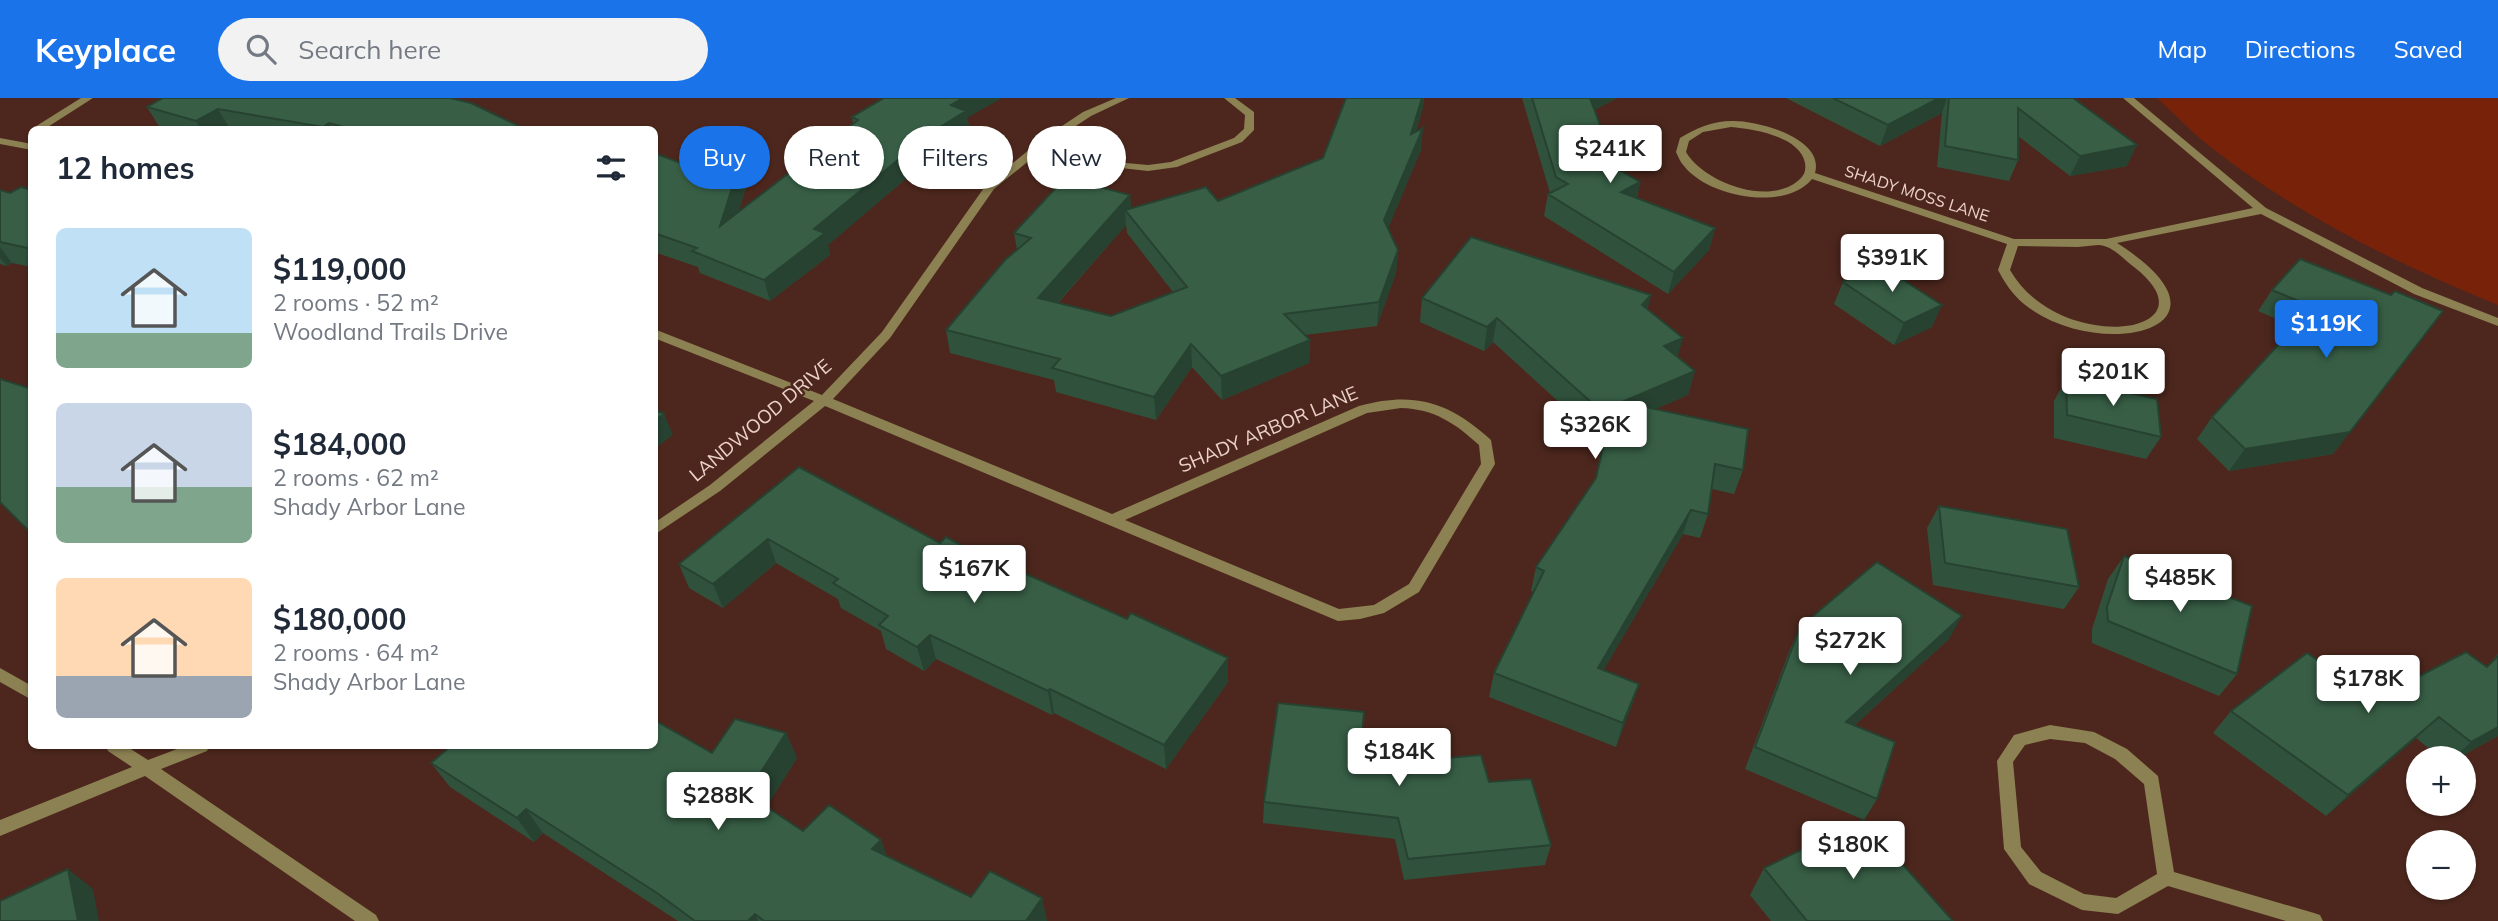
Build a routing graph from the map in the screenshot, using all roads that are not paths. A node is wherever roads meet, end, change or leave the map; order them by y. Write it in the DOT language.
graph roads {
  1 [pos="88,98"];
  2 [pos="1124,98"];
  3 [pos="1229,98"];
  4 [pos="2128,98"];
  5 [pos="41,126"];
  6 [pos="1069,126"];
  7 [pos="28,134"];
  8 [pos="0,141"];
  9 [pos="12,143"];
  10 [pos="28,146"];
  11 [pos="1027,157"];
  12 [pos="1126,166"];
  13 [pos="1811,175"];
  14 [pos="2262,210"];
  15 [pos="2013,242"];
  16 [pos="2107,242"];
  17 [pos="2498,322"];
  18 [pos="658,335"];
  19 [pos="825,399"];
  20 [pos="1111,520"];
  21 [pos="658,527"];
  22 [pos="0,674"];
  23 [pos="28,692"];
  24 [pos="119,749"];
  25 [pos="193,749"];
  26 [pos="148,767"];
  27 [pos="0,828"];
  28 [pos="2166,878"];
  29 [pos="370,921"];
  30 [pos="2314,921"];
  1 -- 5 [label="street"];
  2 -- 6 [label="street, LANDWOOD DRIVE"];
  3 -- 12 [label="street"];
  4 -- 14 [label="street"];
  7 -- 9 [label="street"];
  8 -- 9 [label="street"];
  9 -- 10 [label="street"];
  11 -- 19 [label="street, LANDWOOD DRIVE"];
  13 -- 13 [label="street"];
  13 -- 15 [label="street, SHADY MOSS LANE"];
  14 -- 16 [label="street, SHADY MOSS LANE"];
  14 -- 17 [label="street"];
  15 -- 16 [label="street, SHADY MOSS LANE"];
  15 -- 16 [label="street"];
  18 -- 19 [label="street, SHADY ARBOR LANE"];
  19 -- 20 [label="street, SHADY ARBOR LANE"];
  19 -- 21 [label="street, LANDWOOD DRIVE"];
  20 -- 20 [label="street, SHADY ARBOR LANE"];
  22 -- 23 [label="street"];
  24 -- 26 [label="street"];
  25 -- 26 [label="street"];
  26 -- 27 [label="street"];
  26 -- 29 [label="street"];
  28 -- 28 [label="street"];
  28 -- 30 [label="street"];
}
